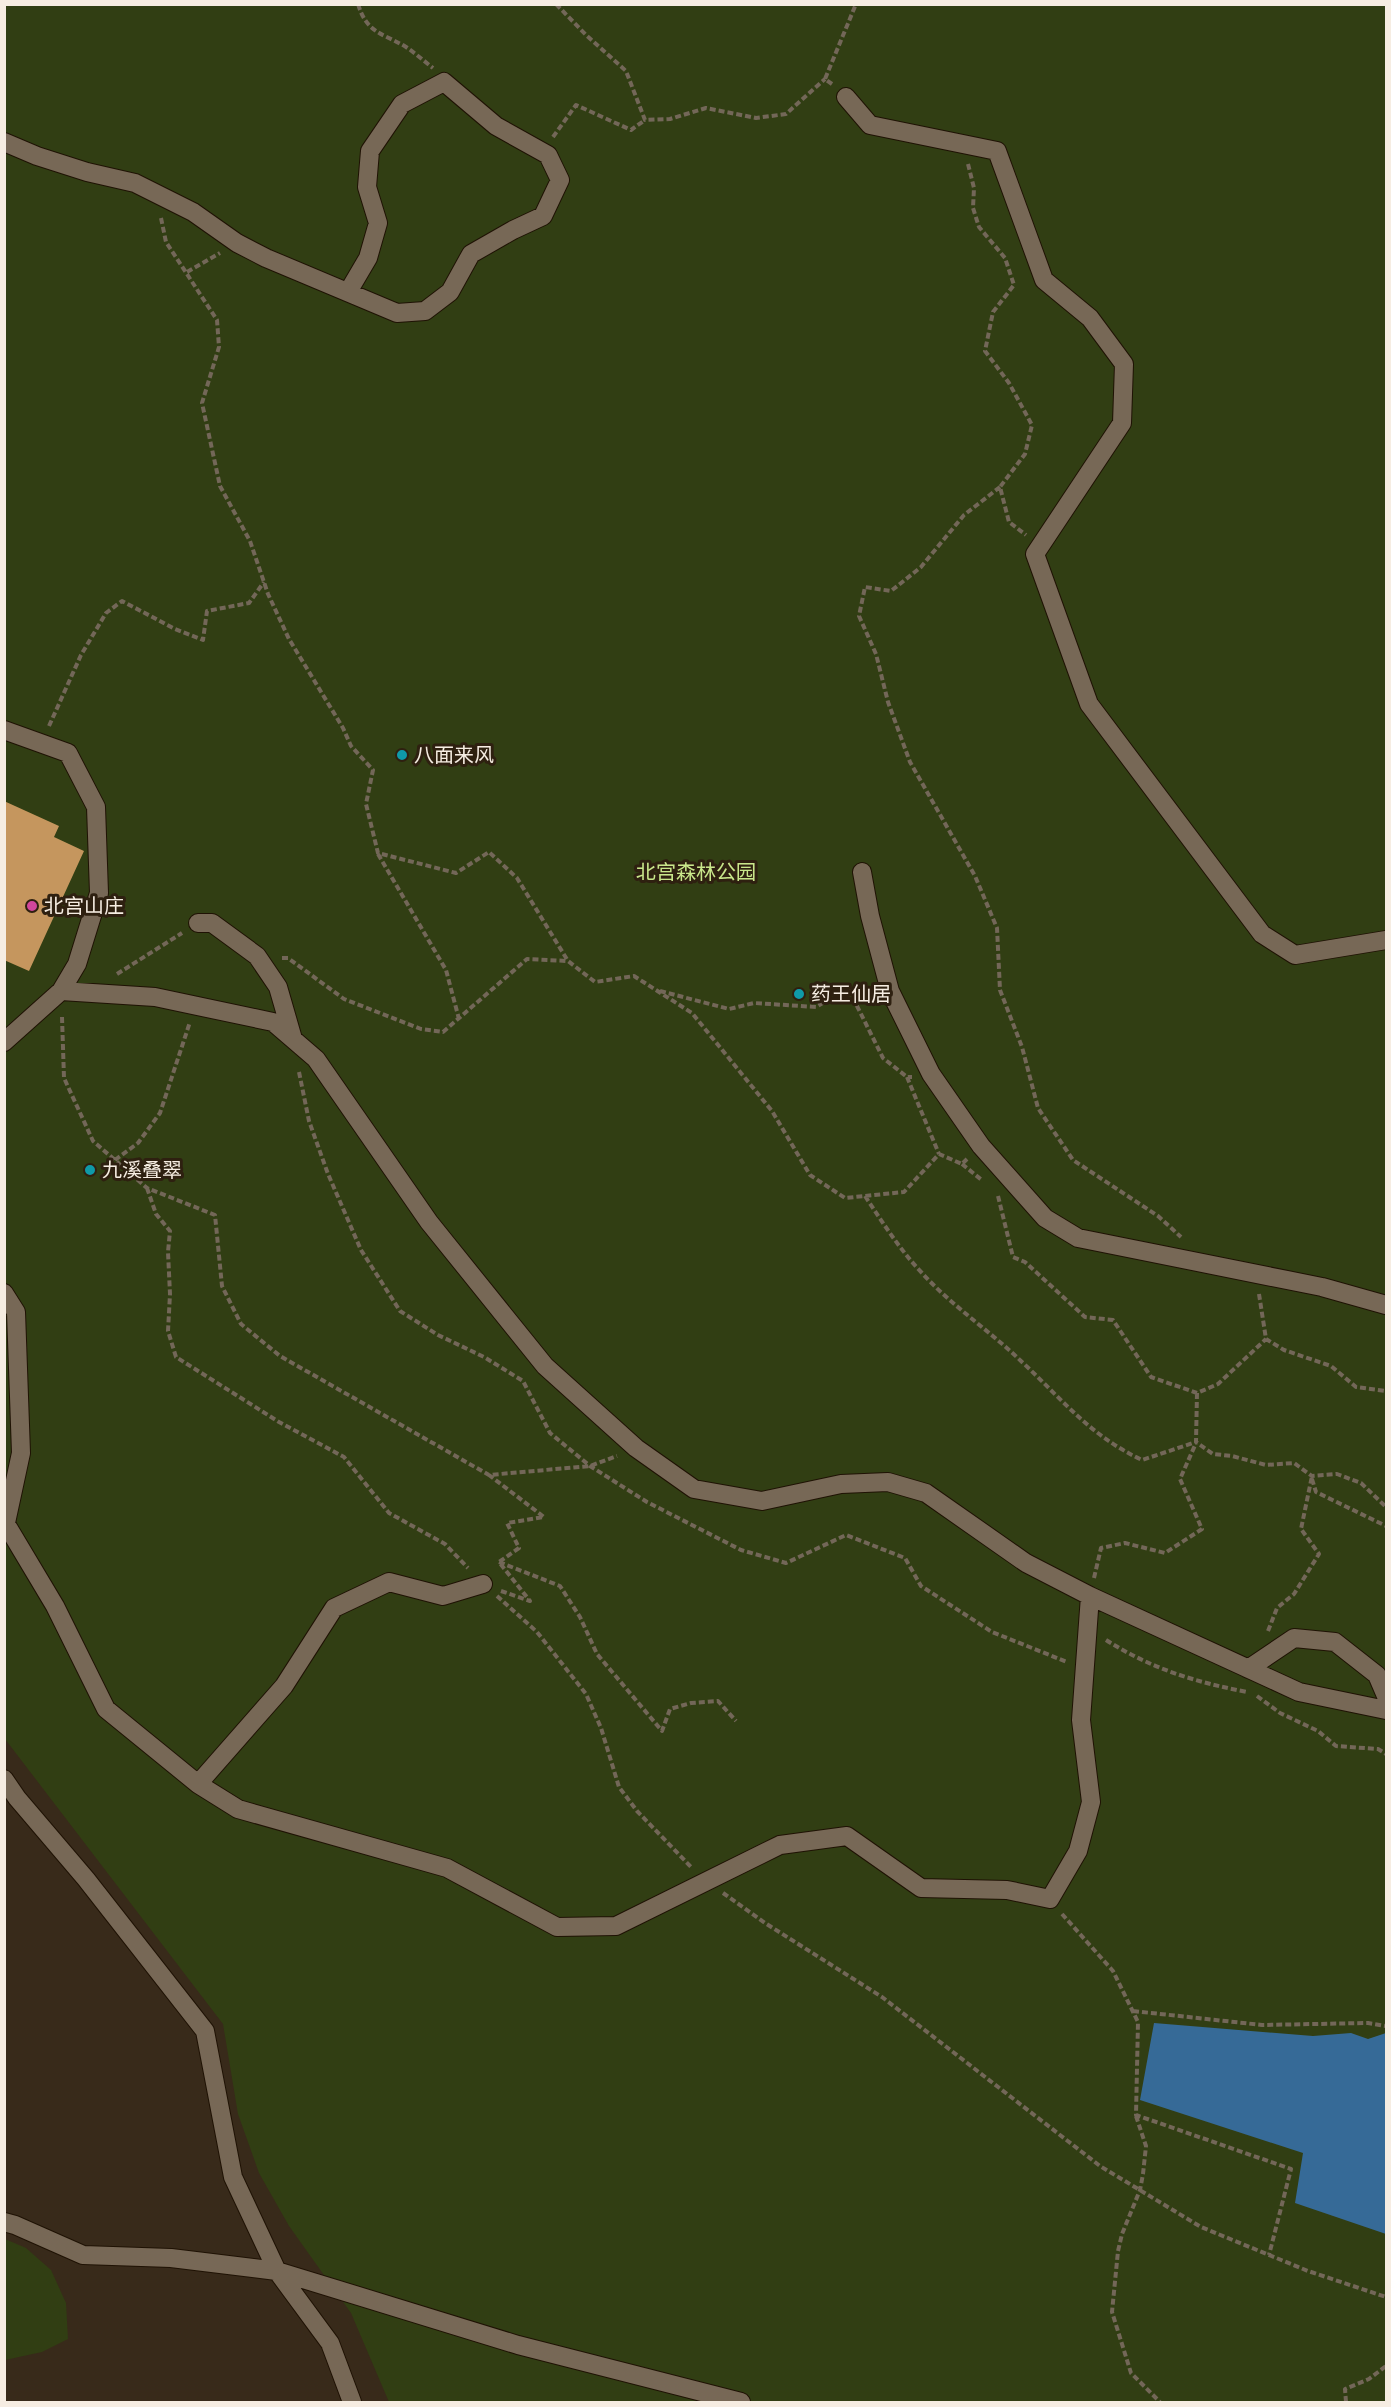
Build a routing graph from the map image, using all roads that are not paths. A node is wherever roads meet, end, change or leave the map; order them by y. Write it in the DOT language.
graph roads {
  1 [pos="846,97"];
  2 [pos="4,142"];
  3 [pos="348,292"];
  4 [pos="4,729"];
  5 [pos="862,872"];
  6 [pos="198,924"];
  7 [pos="1386,940"];
  8 [pos="61,991"];
  9 [pos="293,1039"];
  10 [pos="4,1042"];
  11 [pos="4,1293"];
  12 [pos="1386,1305"];
  13 [pos="5,1528"];
  14 [pos="483,1584"];
  15 [pos="1090,1596"];
  16 [pos="1251,1666"];
  17 [pos="1386,1695"];
  18 [pos="1386,1710"];
  19 [pos="4,1779"];
  20 [pos="198,1784"];
  21 [pos="4,2222"];
  22 [pos="277,2271"];
  23 [pos="352,2403"];
  24 [pos="741,2403"];
  1 -- 7 [label="street"];
  2 -- 3 [label="street"];
  3 -- 3 [label="street"];
  4 -- 8 [label="street"];
  5 -- 12 [label="street"];
  6 -- 9 [label="street"];
  8 -- 9 [label="street"];
  8 -- 10 [label="street"];
  9 -- 15 [label="street"];
  11 -- 13 [label="street"];
  13 -- 20 [label="street"];
  14 -- 20 [label="street"];
  15 -- 16 [label="street"];
  15 -- 20 [label="street"];
  16 -- 17 [label="street"];
  16 -- 18 [label="street"];
  19 -- 22 [label="street"];
  21 -- 22 [label="street"];
  22 -- 23 [label="street"];
  22 -- 24 [label="street"];
}
